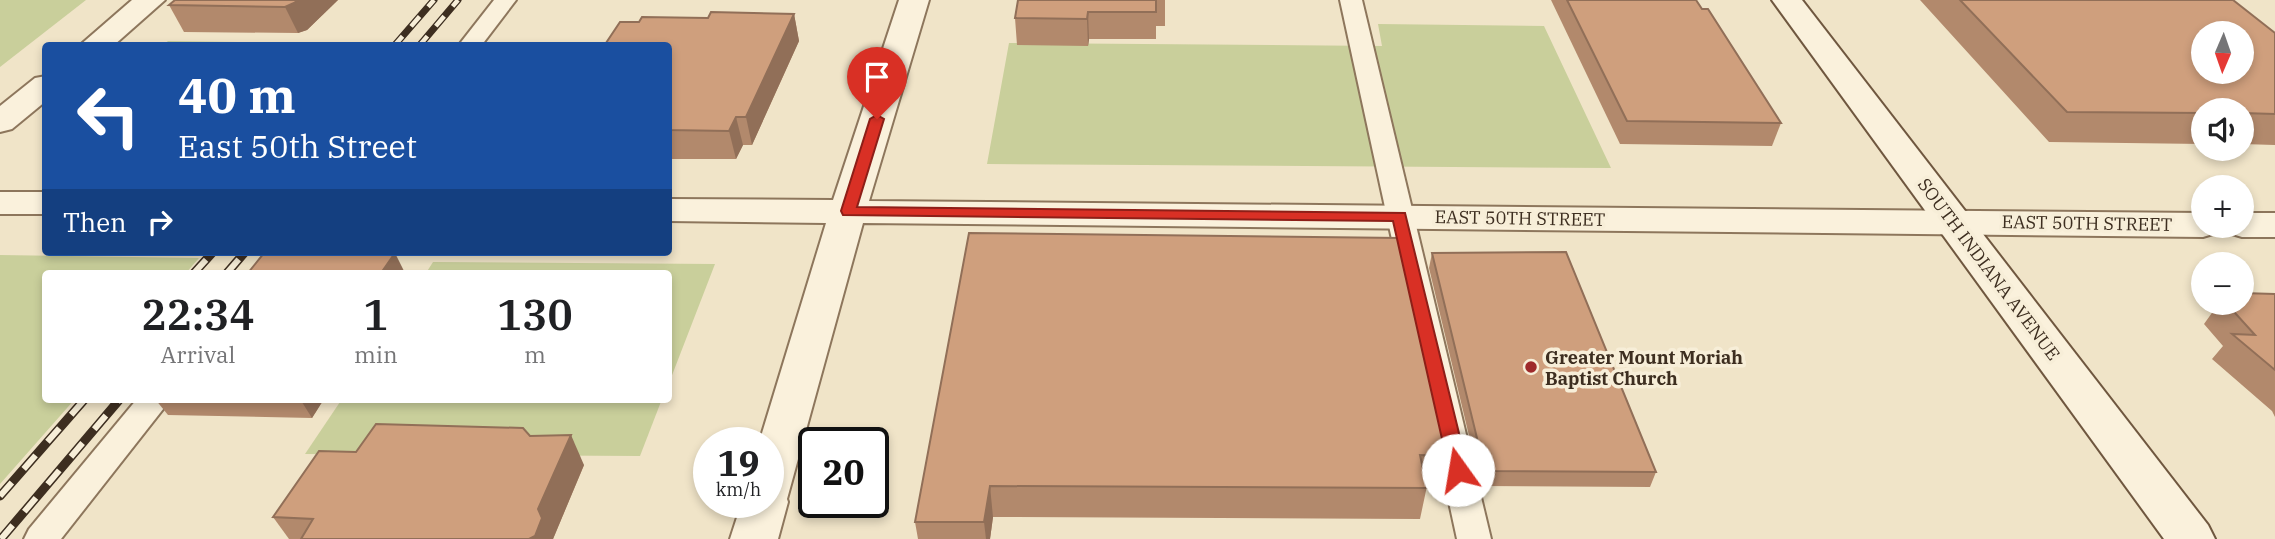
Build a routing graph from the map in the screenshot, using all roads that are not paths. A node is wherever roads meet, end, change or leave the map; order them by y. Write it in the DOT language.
graph roads {
  1 [pos="149,0"];
  2 [pos="505,0"];
  3 [pos="914,0"];
  4 [pos="1351,0"];
  5 [pos="1787,0"];
  6 [pos="99,42"];
  7 [pos="472,42"];
  8 [pos="42,88"];
  9 [pos="0,122"];
  10 [pos="0,203"];
  11 [pos="42,204"];
  12 [pos="672,209"];
  13 [pos="848,211"];
  14 [pos="1400,217"];
  15 [pos="1954,222"];
  16 [pos="2191,225"];
  17 [pos="2254,225"];
  18 [pos="2275,225"];
  19 [pos="153,403"];
  20 [pos="784,434"];
  21 [pos="760,518"];
  22 [pos="41,539"];
  23 [pos="754,539"];
  24 [pos="1474,539"];
  25 [pos="2191,539"];
  1 -- 6 [label="street"];
  2 -- 7 [label="lane"];
  3 -- 13 [label="street"];
  4 -- 14 [label="lane"];
  5 -- 15 [label="street, SOUTH INDIANA AVENUE"];
  8 -- 9 [label="street"];
  10 -- 11 [label="street"];
  12 -- 13 [label="street, EAST 50TH STREET"];
  13 -- 14 [label="street, EAST 50TH STREET"];
  13 -- 20 [label="street"];
  14 -- 15 [label="street, EAST 50TH STREET"];
  14 -- 24 [label="lane"];
  15 -- 16 [label="street, EAST 50TH STREET"];
  15 -- 25 [label="street, SOUTH INDIANA AVENUE"];
  17 -- 18 [label="street"];
  19 -- 22 [label="lane"];
  21 -- 23 [label="street"];
}
